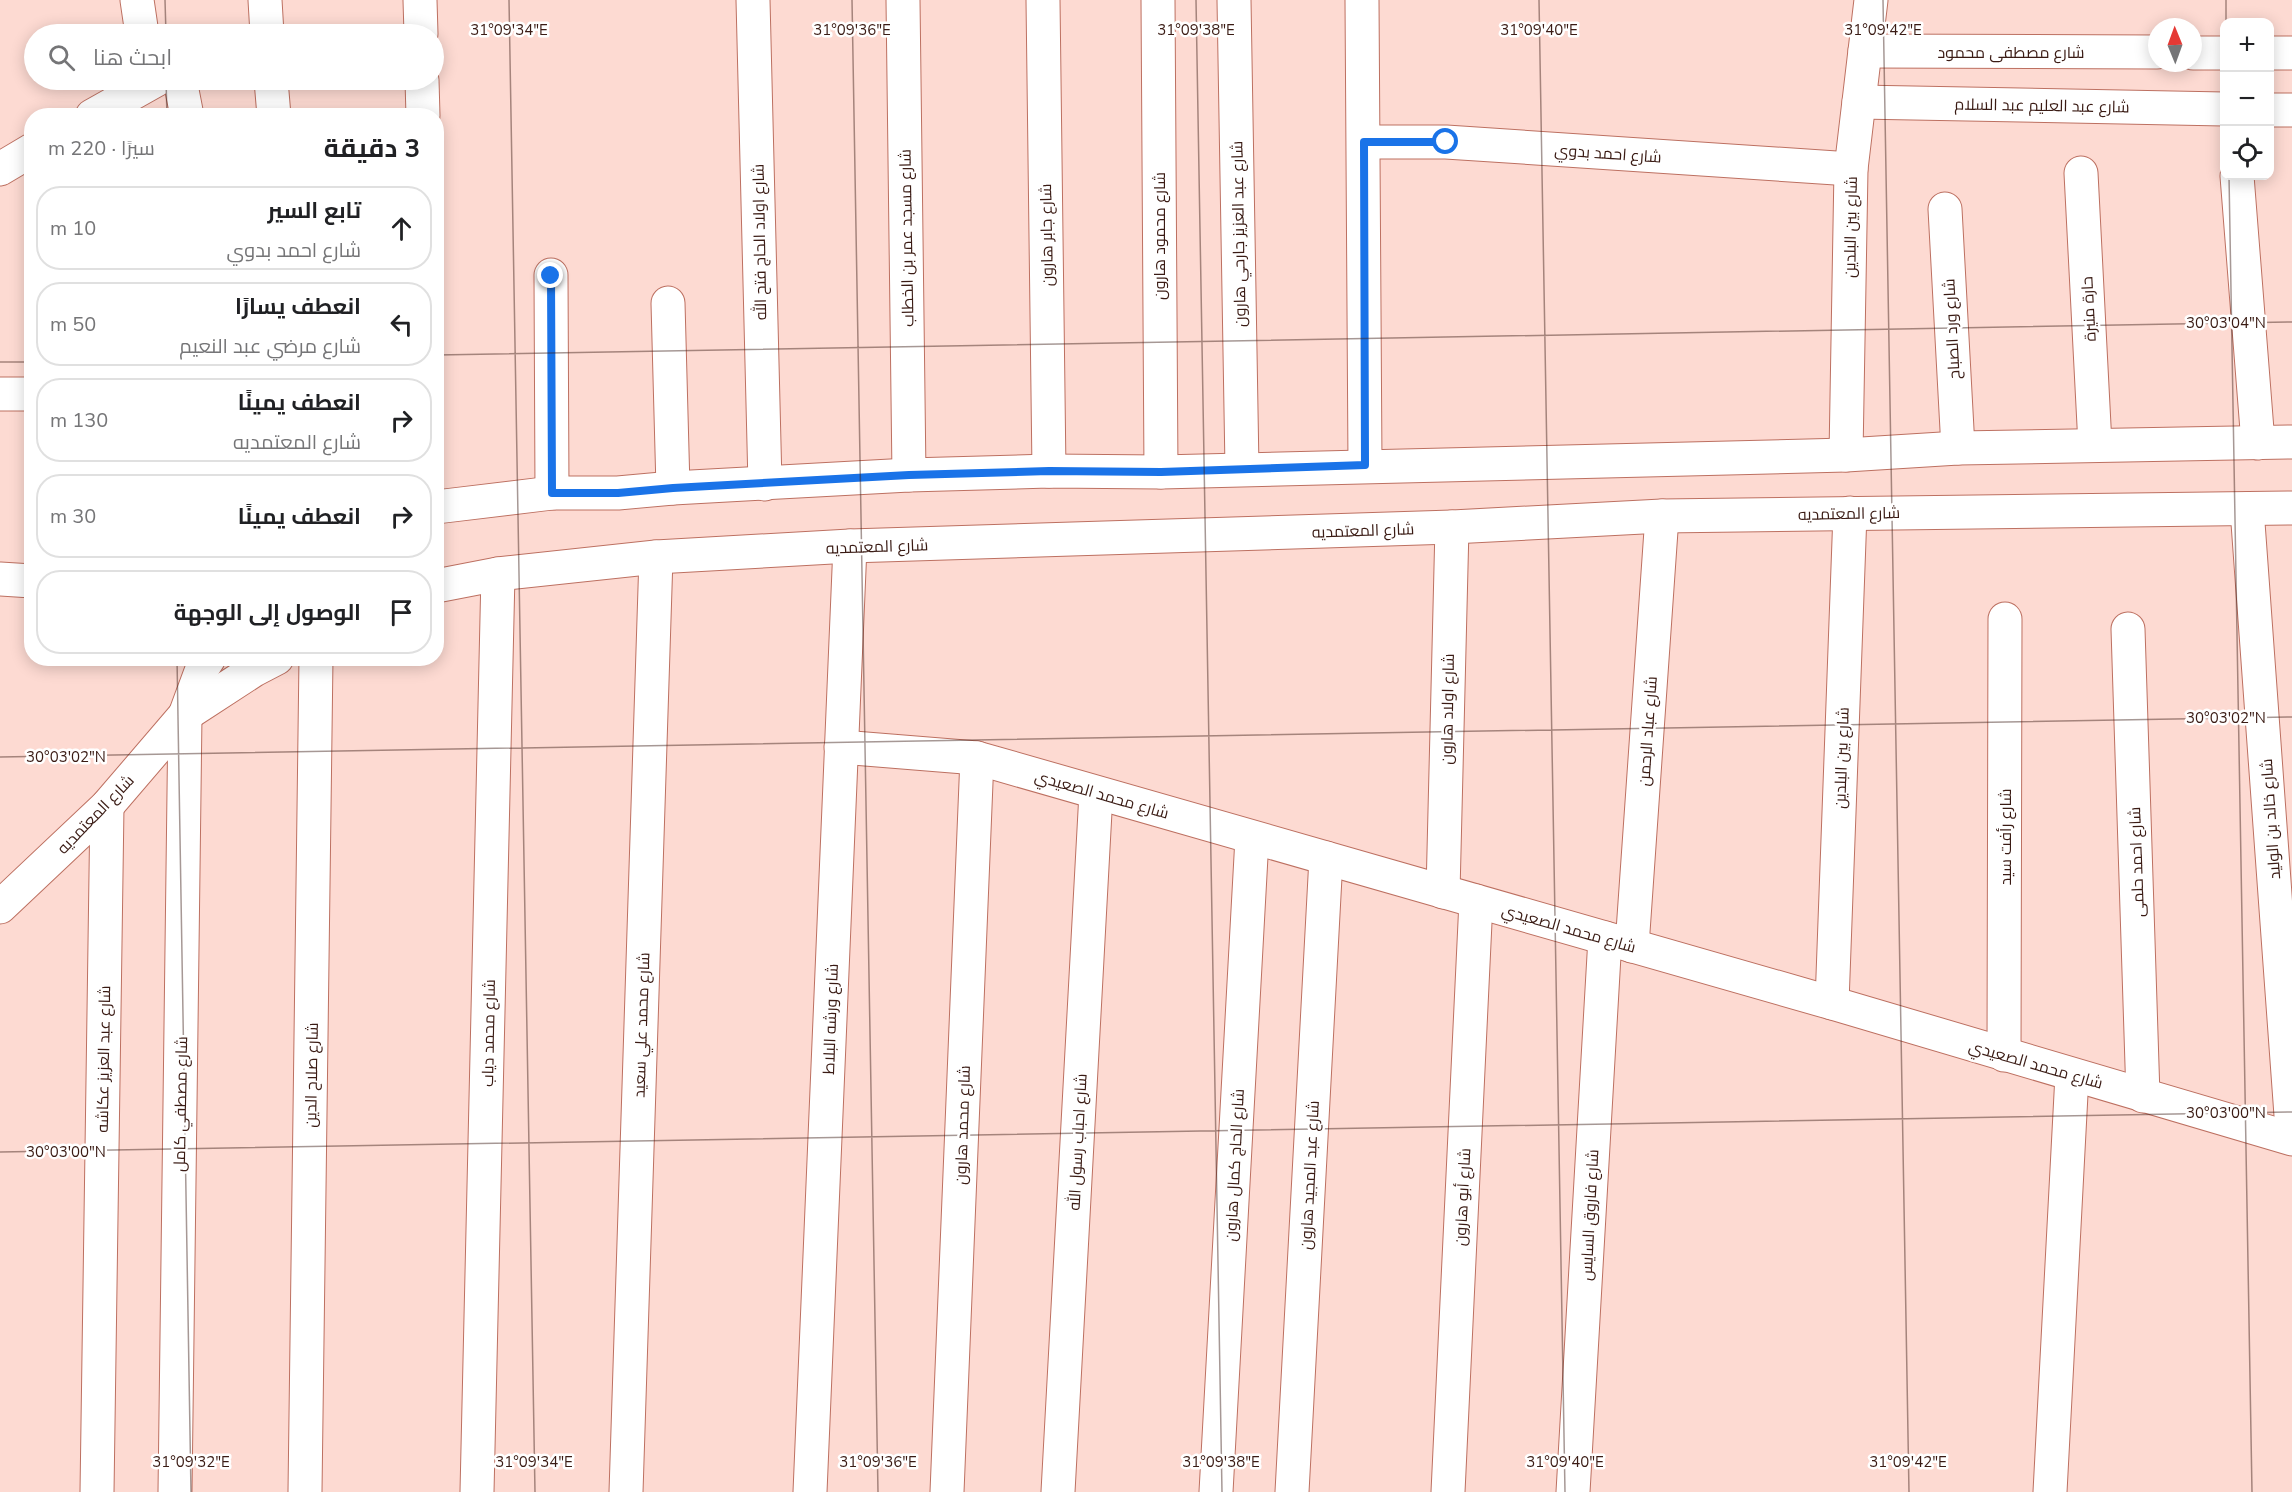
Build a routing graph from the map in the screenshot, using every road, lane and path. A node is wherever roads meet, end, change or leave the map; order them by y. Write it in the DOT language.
graph roads {
  1 [pos="137,0"];
  2 [pos="420,0"];
  3 [pos="753,0"];
  4 [pos="903,0"];
  5 [pos="1043,0"];
  6 [pos="1158,0"];
  7 [pos="1234,0"];
  8 [pos="1362,0"];
  9 [pos="1871,0"];
  10 [pos="141,24"];
  11 [pos="421,24"];
  12 [pos="1865,51"];
  13 [pos="2148,52"];
  14 [pos="2202,53"];
  15 [pos="2220,53"];
  16 [pos="2274,53"];
  17 [pos="2292,53"];
  18 [pos="140,90"];
  19 [pos="167,90"];
  20 [pos="272,90"];
  21 [pos="422,90"];
  22 [pos="1859,102"];
  23 [pos="107,108"];
  24 [pos="181,108"];
  25 [pos="273,108"];
  26 [pos="423,108"];
  27 [pos="2220,109"];
  28 [pos="2274,110"];
  29 [pos="2292,110"];
  30 [pos="1364,142"];
  31 [pos="24,155"];
  32 [pos="0,169"];
  33 [pos="1851,169"];
  34 [pos="2080,173"];
  35 [pos="2237,180"];
  36 [pos="1944,209"];
  37 [pos="551,276"];
  38 [pos="668,303"];
  39 [pos="0,394"];
  40 [pos="24,394"];
  41 [pos="2292,442"];
  42 [pos="2258,443"];
  43 [pos="2095,445"];
  44 [pos="1958,448"];
  45 [pos="1846,455"];
  46 [pos="1365,465"];
  47 [pos="1242,468"];
  48 [pos="1049,471"];
  49 [pos="1161,472"];
  50 [pos="909,475"];
  51 [pos="765,484"];
  52 [pos="673,488"];
  53 [pos="552,493"];
  54 [pos="444,506"];
  55 [pos="2292,508"];
  56 [pos="2247,509"];
  57 [pos="1850,513"];
  58 [pos="1662,516"];
  59 [pos="1452,527"];
  60 [pos="850,546"];
  61 [pos="657,557"];
  62 [pos="498,574"];
  63 [pos="0,579"];
  64 [pos="24,580"];
  65 [pos="444,584"];
  66 [pos="2005,619"];
  67 [pos="2128,629"];
  68 [pos="204,666"];
  69 [pos="262,666"];
  70 [pos="316,666"];
  71 [pos="185,715"];
  72 [pos="841,747"];
  73 [pos="976,758"];
  74 [pos="1096,793"];
  75 [pos="107,806"];
  76 [pos="1252,837"];
  77 [pos="1326,858"];
  78 [pos="1443,892"];
  79 [pos="1476,901"];
  80 [pos="0,907"];
  81 [pos="1619,942"];
  82 [pos="1832,1003"];
  83 [pos="2004,1055"];
  84 [pos="2072,1075"];
  85 [pos="2143,1096"];
  86 [pos="2292,1129"];
  87 [pos="2292,1139"];
  88 [pos="97,1492"];
  89 [pos="176,1492"];
  90 [pos="305,1492"];
  91 [pos="477,1492"];
  92 [pos="626,1492"];
  93 [pos="810,1492"];
  94 [pos="947,1492"];
  95 [pos="1058,1492"];
  96 [pos="1216,1492"];
  97 [pos="1292,1492"];
  98 [pos="1448,1492"];
  99 [pos="1573,1492"];
  100 [pos="2050,1492"];
  1 -- 10 [label="street"];
  2 -- 11 [label="street"];
  3 -- 51 [label="street, شارع اولاد الحاج فتح الله"];
  4 -- 50 [label="street, شارع مسجد عمر بن الخطاب"];
  5 -- 48 [label="street, شارع جابر هارون"];
  6 -- 49 [label="street, شارع محمود هارون"];
  7 -- 47 [label="street, شارع عبد العزيز جارحي هارون"];
  8 -- 30 [label="street"];
  9 -- 12 [label="street, شارع بين البلدين"];
  12 -- 13 [label="street, شارع مصطفى محمود"];
  12 -- 22 [label="street, شارع بين البلدين"];
  14 -- 15 [label="street"];
  16 -- 17 [label="street"];
  18 -- 23 [label="street"];
  19 -- 24 [label="street"];
  20 -- 25 [label="street"];
  21 -- 26 [label="street"];
  22 -- 27 [label="street, شارع عبد العليم عبد السلام"];
  22 -- 33 [label="street, شارع بين البلدين"];
  28 -- 29 [label="street"];
  30 -- 33 [label="street, شارع احمد بدوي"];
  30 -- 46 [label="street"];
  31 -- 32 [label="street"];
  33 -- 45 [label="street, شارع بين البلدين"];
  34 -- 43 [label="street, حارة منيرة"];
  35 -- 42 [label="street"];
  36 -- 44 [label="street, شارع ورد الصباح"];
  37 -- 53 [label="street"];
  38 -- 52 [label="street"];
  39 -- 40 [label="street"];
  41 -- 42 [label="street"];
  42 -- 43 [label="street"];
  43 -- 44 [label="street"];
  44 -- 45 [label="street"];
  45 -- 46 [label="street"];
  46 -- 47 [label="street"];
  47 -- 49 [label="street"];
  48 -- 49 [label="street"];
  48 -- 50 [label="street"];
  50 -- 51 [label="street"];
  51 -- 52 [label="street"];
  52 -- 53 [label="street"];
  53 -- 54 [label="street"];
  55 -- 56 [label="street, شارع المعتمديه"];
  56 -- 57 [label="street, شارع المعتمديه"];
  56 -- 86 [label="street, شارع خالد بن الوليد"];
  57 -- 58 [label="street, شارع المعتمديه"];
  57 -- 82 [label="street, شارع بين البلدين"];
  58 -- 59 [label="street, شارع المعتمديه"];
  58 -- 81 [label="street, شارع عباد الرحمن"];
  59 -- 60 [label="street, شارع المعتمديه"];
  59 -- 78 [label="street, شارع اولاد هارون"];
  60 -- 61 [label="street, شارع المعتمديه"];
  60 -- 72 [label="street, شارع ورشه البلاط"];
  61 -- 62 [label="street, شارع المعتمديه"];
  61 -- 92 [label="street, شارع محمد علي سعيد"];
  62 -- 65 [label="street, شارع المعتمديه"];
  62 -- 91 [label="street, شارع محمد دياب"];
  63 -- 64 [label="street"];
  66 -- 83 [label="street, شارع رأفت سيد"];
  67 -- 85 [label="street, شارع احمد حلمى"];
  68 -- 71 [label="street, شارع المعتمديه"];
  69 -- 71 [label="street, شارع المعتمديه"];
  70 -- 90 [label="street, شارع صلاح الدين"];
  71 -- 75 [label="street, شارع المعتمديه"];
  71 -- 89 [label="street, شارع مصطفي كامل"];
  72 -- 73 [label="street, شارع محمد الصعيدي"];
  72 -- 93 [label="street, شارع ورشه البلاط"];
  73 -- 74 [label="street, شارع محمد الصعيدي"];
  73 -- 94 [label="street, شارع محمد هارون"];
  74 -- 76 [label="street, شارع محمد الصعيدي"];
  74 -- 95 [label="street, شارع احباب رسول الله"];
  75 -- 80 [label="street, شارع المعتمديه"];
  75 -- 88 [label="street, شارع عبد العزيز عكاشه"];
  76 -- 77 [label="street, شارع محمد الصعيدي"];
  76 -- 96 [label="street, شارع الحاج كمال هارون"];
  77 -- 78 [label="street, شارع محمد الصعيدي"];
  77 -- 97 [label="street, شارع عبد المجيد هارون"];
  78 -- 79 [label="street, شارع محمد الصعيدي"];
  79 -- 81 [label="street, شارع محمد الصعيدي"];
  79 -- 98 [label="street, شارع أبو هارون"];
  81 -- 82 [label="street, شارع محمد الصعيدي"];
  81 -- 99 [label="street, شارع فاروق السايس"];
  82 -- 83 [label="street, شارع محمد الصعيدي"];
  83 -- 84 [label="street, شارع محمد الصعيدي"];
  84 -- 85 [label="street, شارع محمد الصعيدي"];
  84 -- 100 [label="street"];
  85 -- 87 [label="street, شارع محمد الصعيدي"];
}
